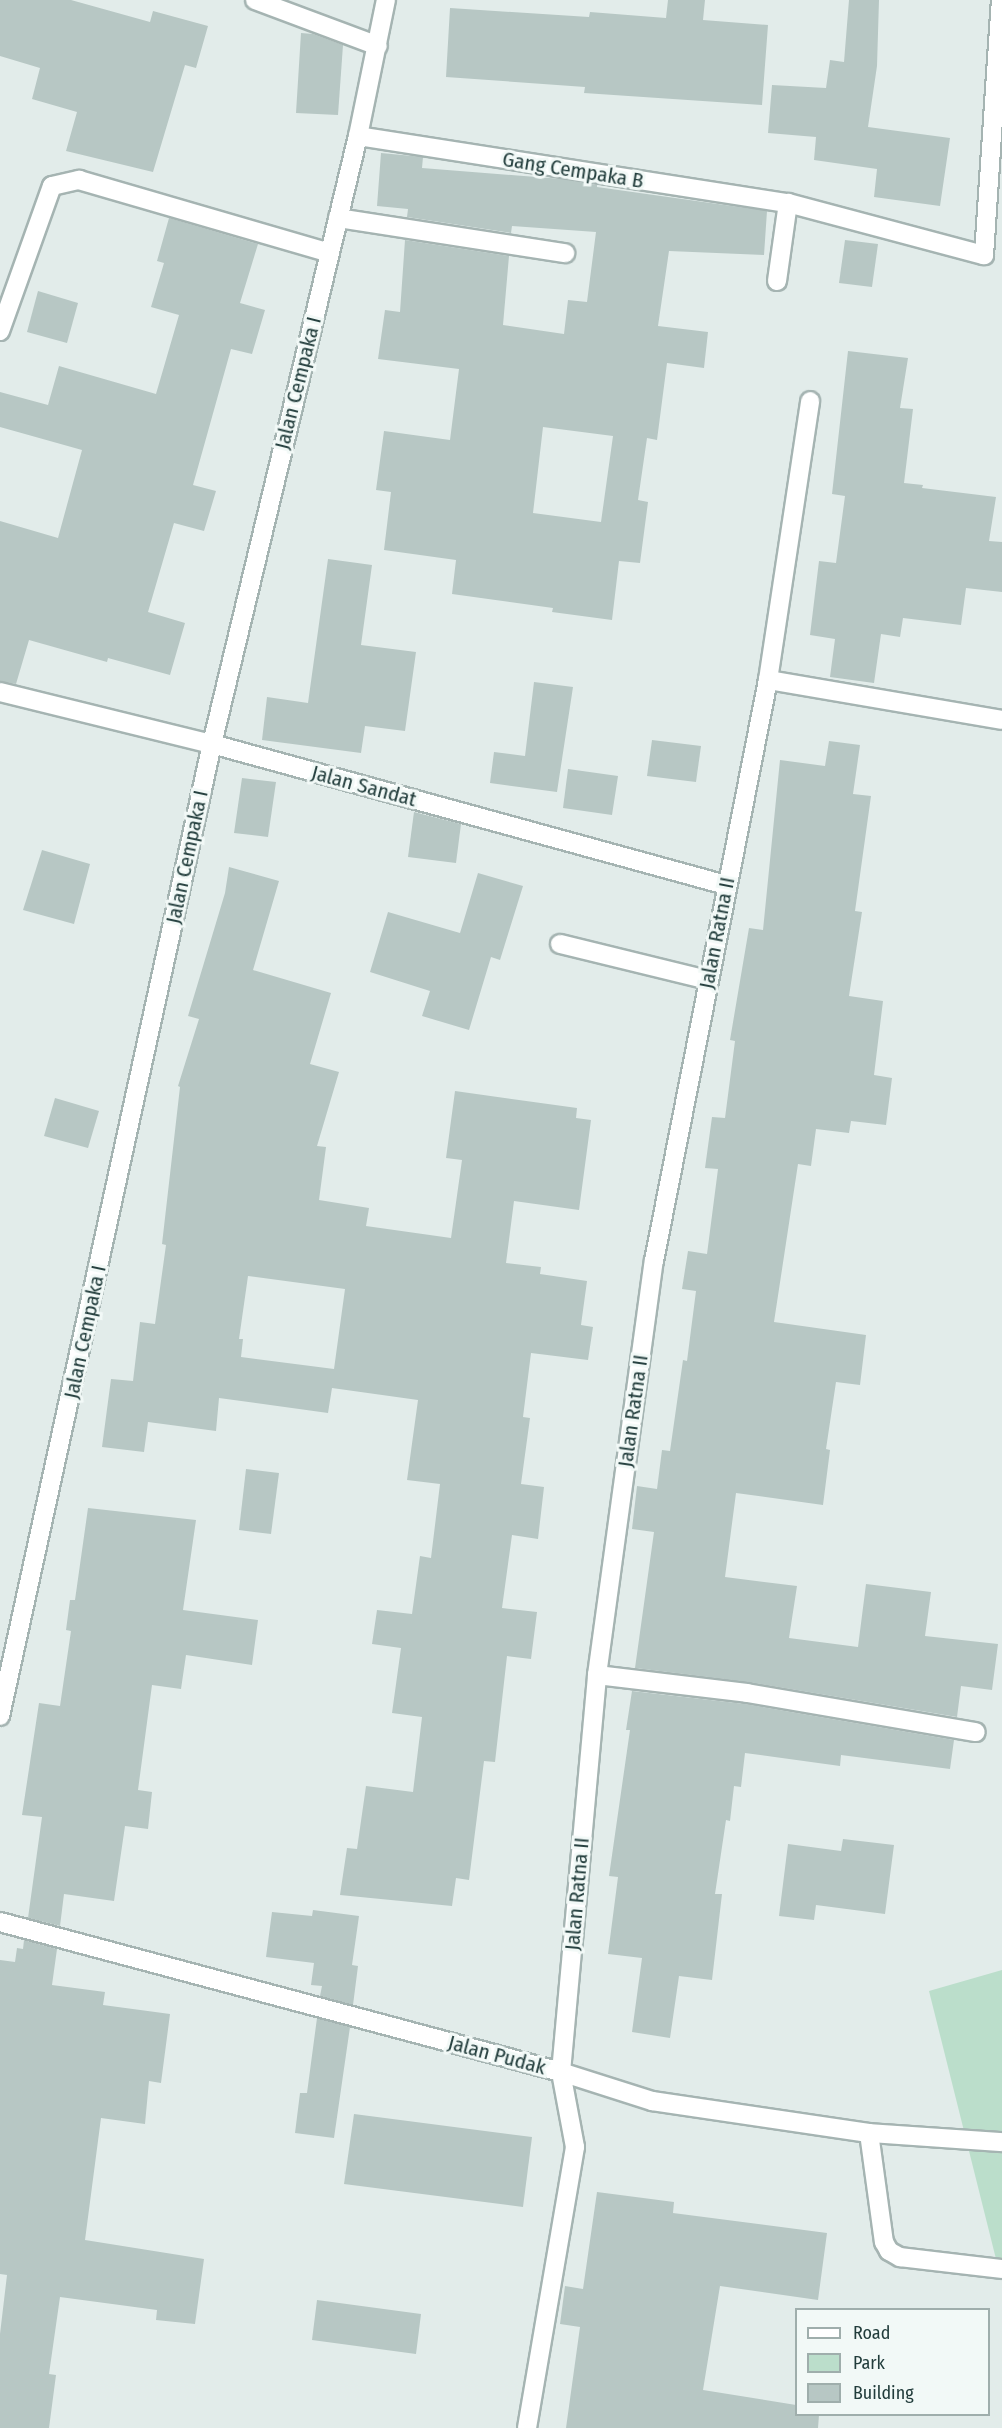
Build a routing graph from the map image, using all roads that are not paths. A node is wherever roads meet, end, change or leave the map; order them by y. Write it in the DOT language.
graph roads {
  1 [pos="255,0"];
  2 [pos="386,0"];
  3 [pos="1001,0"];
  4 [pos="378,46"];
  5 [pos="358,136"];
  6 [pos="788,203"];
  7 [pos="338,218"];
  8 [pos="330,253"];
  9 [pos="565,253"];
  10 [pos="777,281"];
  11 [pos="0,331"];
  12 [pos="810,401"];
  13 [pos="768,680"];
  14 [pos="0,692"];
  15 [pos="1002,720"];
  16 [pos="212,744"];
  17 [pos="726,885"];
  18 [pos="560,944"];
  19 [pos="708,980"];
  20 [pos="597,1675"];
  21 [pos="0,1716"];
  22 [pos="976,1732"];
  23 [pos="0,1922"];
  24 [pos="561,2073"];
  25 [pos="869,2133"];
  26 [pos="1002,2142"];
  27 [pos="1002,2269"];
  28 [pos="527,2428"];
  1 -- 4 [label="street"];
  2 -- 4 [label="street, Jalan Cempaka I"];
  3 -- 6 [label="street, Gang Cempaka B"];
  4 -- 5 [label="street, Jalan Cempaka I"];
  5 -- 6 [label="street, Gang Cempaka B"];
  5 -- 7 [label="street, Jalan Cempaka I"];
  6 -- 10 [label="street"];
  7 -- 8 [label="street, Jalan Cempaka I"];
  7 -- 9 [label="street"];
  8 -- 11 [label="street"];
  8 -- 16 [label="street, Jalan Cempaka I"];
  12 -- 13 [label="street, Jalan Ratna II"];
  13 -- 15 [label="street"];
  13 -- 17 [label="street, Jalan Ratna II"];
  14 -- 16 [label="street, Jalan Sandat"];
  16 -- 17 [label="street, Jalan Sandat"];
  16 -- 21 [label="street, Jalan Cempaka I"];
  17 -- 19 [label="street, Jalan Ratna II"];
  18 -- 19 [label="street"];
  19 -- 20 [label="street, Jalan Ratna II"];
  20 -- 22 [label="street"];
  20 -- 24 [label="street, Jalan Ratna II"];
  23 -- 24 [label="street, Jalan Pudak"];
  24 -- 25 [label="street, Jalan Pudak"];
  24 -- 28 [label="street, Jalan Ratna II"];
  25 -- 26 [label="street, Jalan Pudak"];
  25 -- 27 [label="street"];
}
